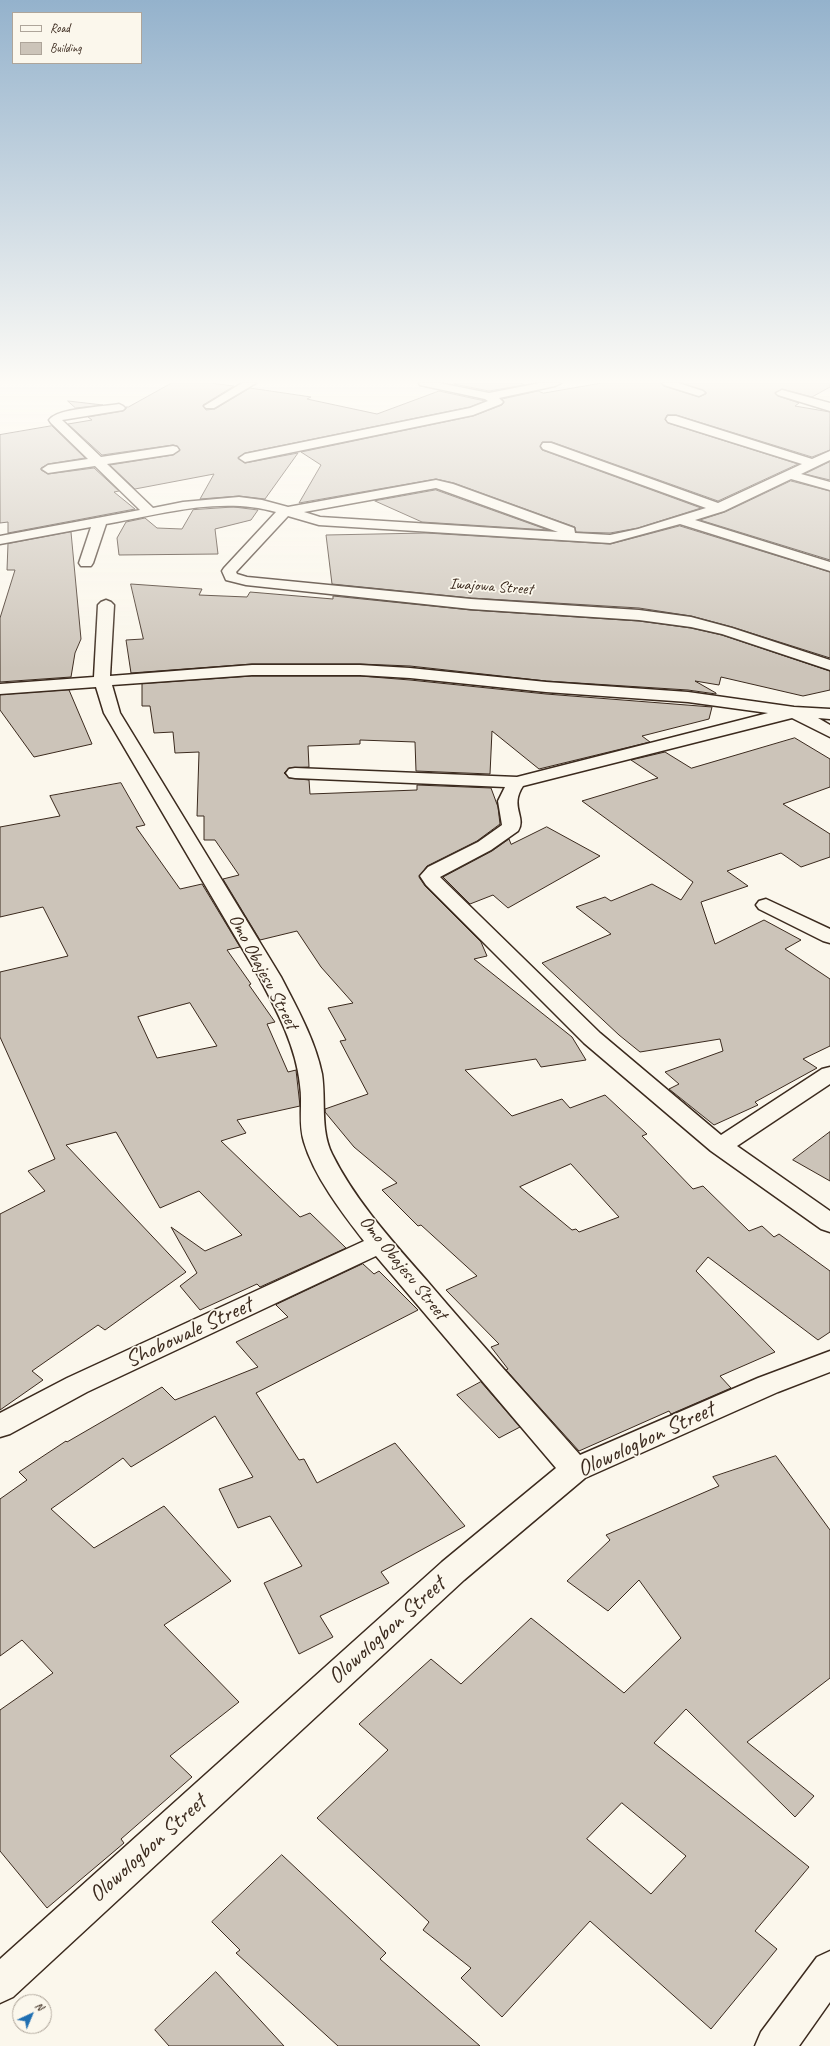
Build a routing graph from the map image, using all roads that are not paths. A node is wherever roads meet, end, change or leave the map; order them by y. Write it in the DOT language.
graph roads {
  1 [pos="116,478"];
  2 [pos="637,478"];
  3 [pos="784,478"];
  4 [pos="804,478"];
  5 [pos="830,486"];
  6 [pos="719,508"];
  7 [pos="150,512"];
  8 [pos="284,512"];
  9 [pos="681,520"];
  10 [pos="100,522"];
  11 [pos="592,539"];
  12 [pos="0,540"];
  13 [pos="86,563"];
  14 [pos="830,567"];
  15 [pos="106,605"];
  16 [pos="830,665"];
  17 [pos="102,681"];
  18 [pos="0,689"];
  19 [pos="794,712"];
  20 [pos="830,714"];
  21 [pos="830,732"];
  22 [pos="295,774"];
  23 [pos="517,782"];
  24 [pos="766,906"];
  25 [pos="830,937"];
  26 [pos="830,1074"];
  27 [pos="720,1146"];
  28 [pos="830,1223"];
  29 [pos="380,1244"];
  30 [pos="830,1361"];
  31 [pos="0,1426"];
  32 [pos="575,1470"];
  33 [pos="830,1970"];
  34 [pos="0,1984"];
  35 [pos="775,2046"];
  1 -- 7 [label="street"];
  2 -- 6 [label="street"];
  3 -- 6 [label="street"];
  4 -- 5 [label="street"];
  6 -- 9 [label="street"];
  7 -- 8 [label="street"];
  7 -- 10 [label="street"];
  8 -- 11 [label="street"];
  8 -- 11 [label="street"];
  8 -- 16 [label="street, Iwajowa Street"];
  9 -- 11 [label="street"];
  9 -- 14 [label="street"];
  10 -- 12 [label="street"];
  10 -- 13 [label="street"];
  15 -- 17 [label="street, Omo Obajesu Street"];
  17 -- 18 [label="street"];
  17 -- 19 [label="street"];
  17 -- 29 [label="street, Omo Obajesu Street"];
  19 -- 20 [label="street"];
  19 -- 21 [label="street"];
  19 -- 23 [label="street"];
  22 -- 23 [label="street"];
  23 -- 27 [label="street"];
  24 -- 25 [label="street"];
  26 -- 27 [label="street"];
  27 -- 28 [label="street"];
  29 -- 31 [label="street, Shobowale Street"];
  29 -- 32 [label="street, Omo Obajesu Street"];
  30 -- 32 [label="street, Olowologbon Street"];
  32 -- 34 [label="street, Olowologbon Street"];
  33 -- 35 [label="street"];
}
